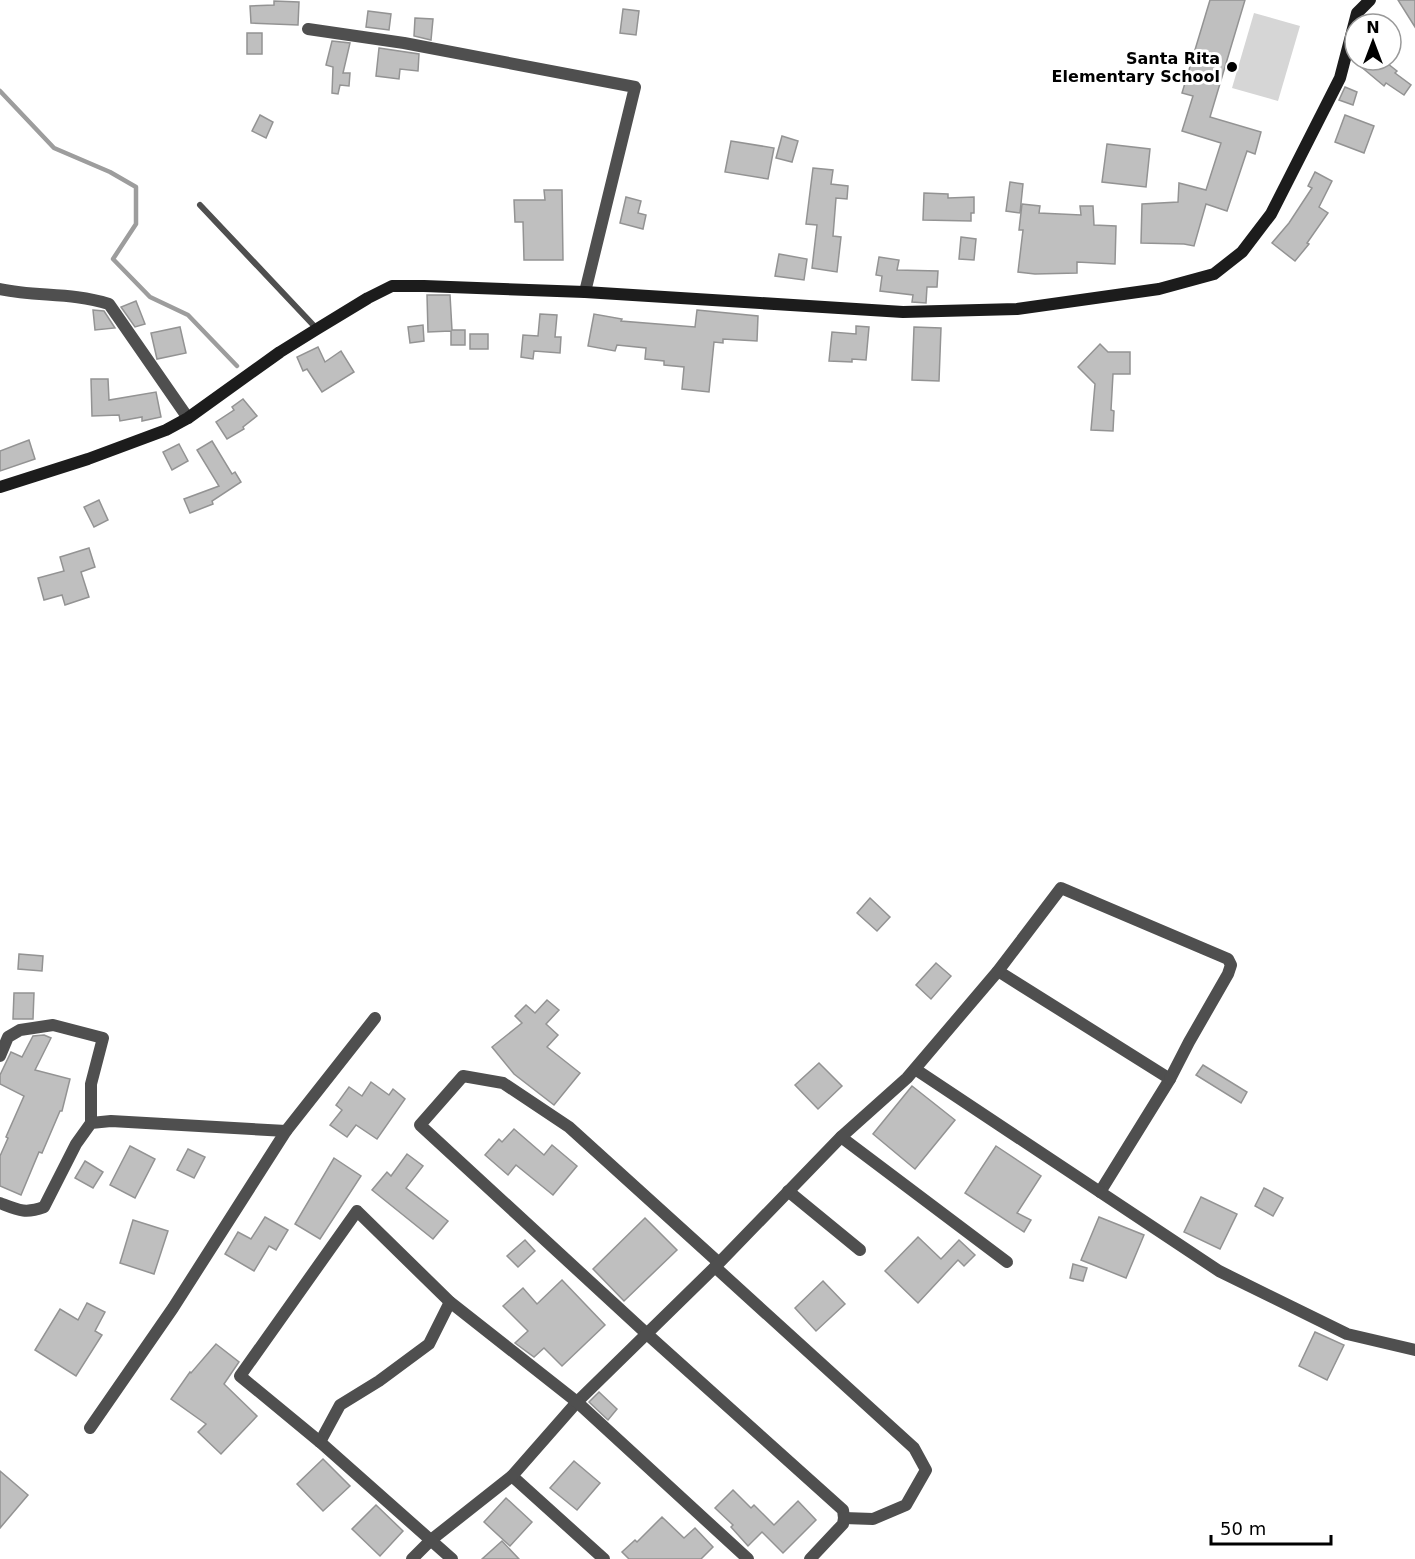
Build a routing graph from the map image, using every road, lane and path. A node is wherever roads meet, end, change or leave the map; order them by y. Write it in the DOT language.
graph roads {
  1 [pos="1370,0"];
  2 [pos="308,29"];
  3 [pos="200,205"];
  4 [pos="0,289"];
  5 [pos="585,292"];
  6 [pos="316,329"];
  7 [pos="188,418"];
  8 [pos="0,487"];
  9 [pos="998,971"];
  10 [pos="375,1018"];
  11 [pos="0,1056"];
  12 [pos="915,1069"];
  13 [pos="1170,1079"];
  14 [pos="92,1123"];
  15 [pos="286,1131"];
  16 [pos="841,1137"];
  17 [pos="788,1191"];
  18 [pos="1100,1192"];
  19 [pos="0,1203"];
  20 [pos="860,1250"];
  21 [pos="1007,1262"];
  22 [pos="717,1264"];
  23 [pos="450,1302"];
  24 [pos="647,1334"];
  25 [pos="1415,1350"];
  26 [pos="578,1402"];
  27 [pos="90,1428"];
  28 [pos="320,1442"];
  29 [pos="512,1476"];
  30 [pos="844,1518"];
  31 [pos="431,1540"];
  32 [pos="412,1559"];
  33 [pos="452,1559"];
  34 [pos="604,1559"];
  35 [pos="748,1559"];
  36 [pos="810,1559"];
  1 -- 5 [label="street"];
  2 -- 5 [label="street"];
  3 -- 6 [label="lane"];
  4 -- 7 [label="street"];
  5 -- 6 [label="street"];
  6 -- 7 [label="street"];
  7 -- 8 [label="street"];
  9 -- 12 [label="street"];
  9 -- 13 [label="street"];
  9 -- 13 [label="street"];
  10 -- 15 [label="street"];
  11 -- 14 [label="street"];
  12 -- 16 [label="street"];
  12 -- 18 [label="street"];
  13 -- 18 [label="street"];
  14 -- 15 [label="street"];
  14 -- 19 [label="street"];
  15 -- 27 [label="street"];
  16 -- 17 [label="street"];
  16 -- 21 [label="street"];
  17 -- 20 [label="street"];
  17 -- 22 [label="street"];
  18 -- 25 [label="street"];
  22 -- 24 [label="street"];
  22 -- 24 [label="street"];
  22 -- 30 [label="street"];
  23 -- 26 [label="street"];
  23 -- 28 [label="street"];
  23 -- 28 [label="street"];
  24 -- 26 [label="street"];
  24 -- 30 [label="street"];
  26 -- 29 [label="street"];
  26 -- 35 [label="street"];
  28 -- 31 [label="street"];
  29 -- 31 [label="street"];
  29 -- 34 [label="street"];
  30 -- 36 [label="street"];
  31 -- 32 [label="street"];
  31 -- 33 [label="street"];
}
